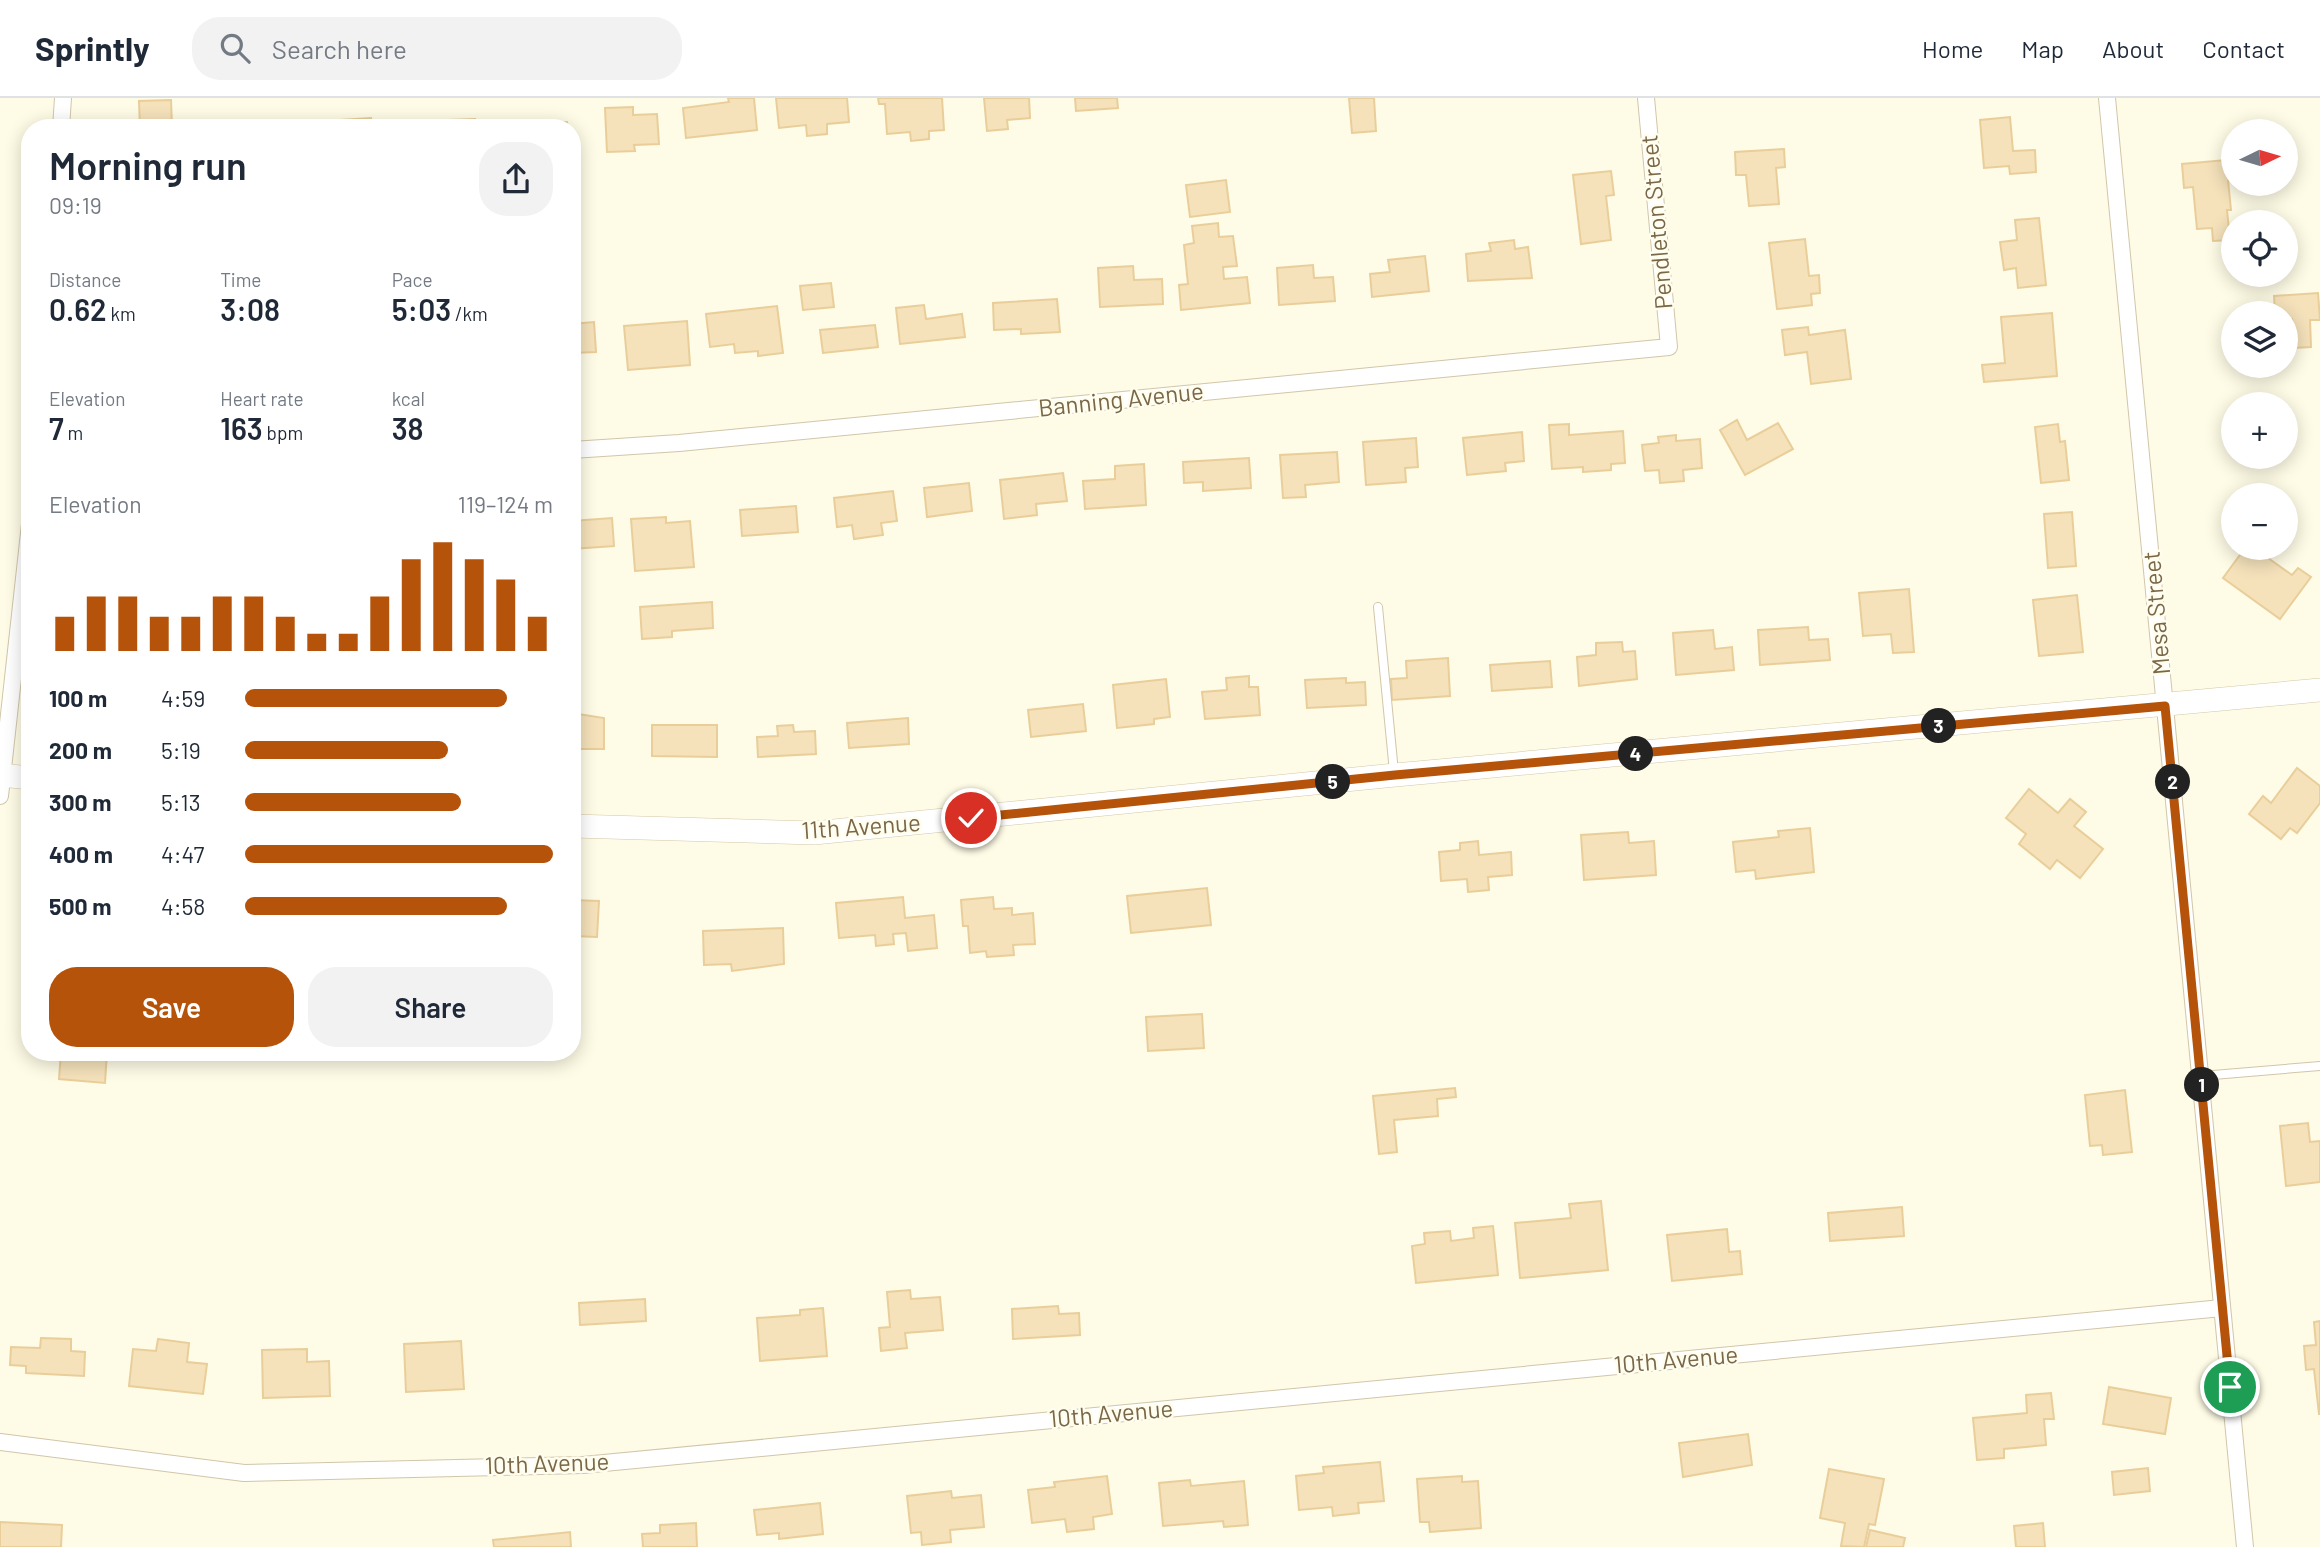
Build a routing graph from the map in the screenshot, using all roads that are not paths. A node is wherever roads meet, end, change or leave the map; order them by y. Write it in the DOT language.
graph roads {
  1 [pos="63,98"];
  2 [pos="1646,98"];
  3 [pos="2107,98"];
  4 [pos="62,119"];
  5 [pos="1669,346"];
  6 [pos="581,449"];
  7 [pos="21,604"];
  8 [pos="1378,607"];
  9 [pos="2320,690"];
  10 [pos="2165,706"];
  11 [pos="1395,775"];
  12 [pos="21,779"];
  13 [pos="1,782"];
  14 [pos="581,825"];
  15 [pos="2320,1066"];
  16 [pos="2202,1076"];
  17 [pos="2222,1308"];
  18 [pos="0,1442"];
  19 [pos="2245,1547"];
  1 -- 4 [label="street"];
  2 -- 5 [label="street, Pendleton Street"];
  3 -- 10 [label="street, Mesa Street"];
  5 -- 6 [label="street, Banning Avenue"];
  7 -- 13 [label="street"];
  8 -- 11 [label="lane"];
  9 -- 10 [label="main road, 11th Avenue"];
  10 -- 11 [label="main road, 11th Avenue"];
  10 -- 16 [label="street, Mesa Street"];
  11 -- 14 [label="main road, 11th Avenue"];
  12 -- 13 [label="main road"];
  15 -- 16 [label="lane"];
  16 -- 17 [label="street, Mesa Street"];
  17 -- 18 [label="street, 10th Avenue"];
  17 -- 19 [label="street, Mesa Street"];
}
